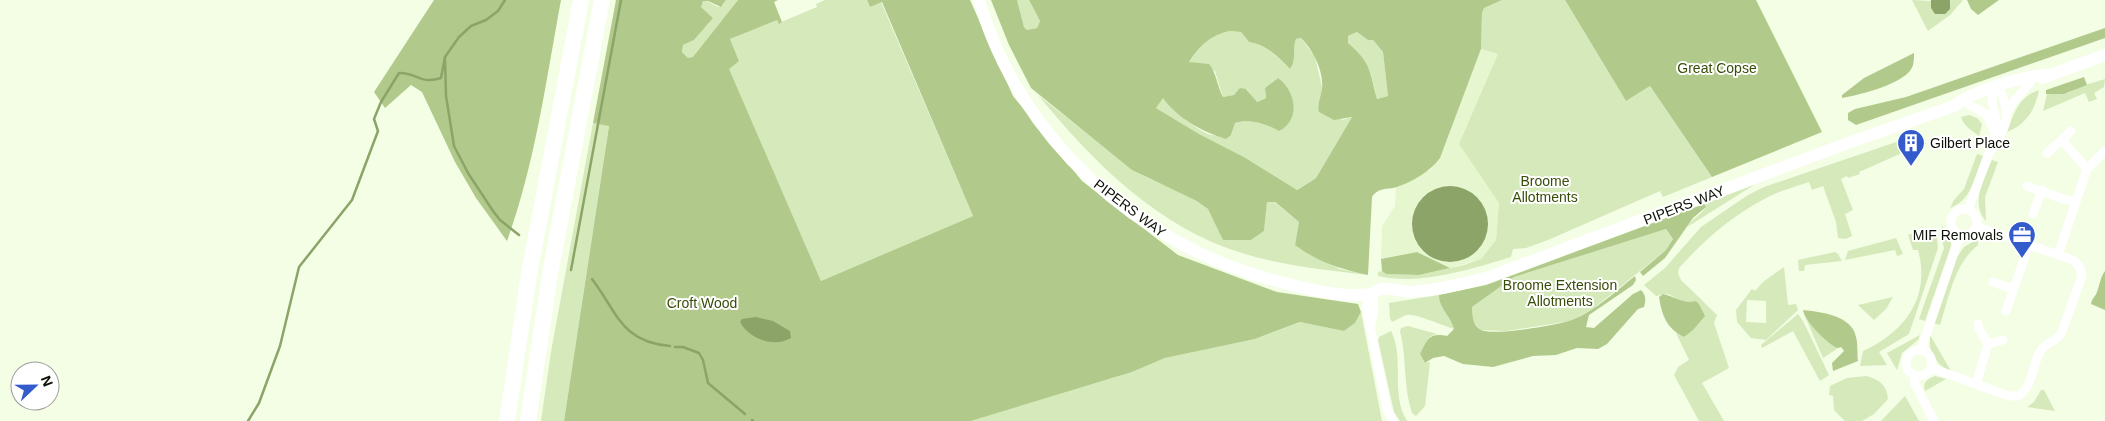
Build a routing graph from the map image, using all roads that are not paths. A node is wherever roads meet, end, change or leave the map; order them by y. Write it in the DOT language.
graph roads {
  1 [pos="581,0"];
  2 [pos="602,0"];
  3 [pos="979,0"];
  4 [pos="2105,55"];
  5 [pos="2048,75"];
  6 [pos="2030,84"];
  7 [pos="1995,93"];
  8 [pos="1969,105"];
  9 [pos="1954,106"];
  10 [pos="2007,112"];
  11 [pos="2071,131"];
  12 [pos="1995,135"];
  13 [pos="2062,140"];
  14 [pos="2105,151"];
  15 [pos="1990,152"];
  16 [pos="2047,153"];
  17 [pos="2087,169"];
  18 [pos="2027,186"];
  19 [pos="2042,190"];
  20 [pos="2076,201"];
  21 [pos="1968,210"];
  22 [pos="2033,214"];
  23 [pos="1976,227"];
  24 [pos="1960,235"];
  25 [pos="2029,245"];
  26 [pos="2058,255"];
  27 [pos="1993,282"];
  28 [pos="2013,289"];
  29 [pos="1372,294"];
  30 [pos="2006,311"];
  31 [pos="1978,324"];
  32 [pos="2003,340"];
  33 [pos="1988,344"];
  34 [pos="1921,350"];
  35 [pos="1931,368"];
  36 [pos="1914,376"];
  37 [pos="1976,384"];
  38 [pos="507,421"];
  39 [pos="528,421"];
  40 [pos="1393,421"];
  41 [pos="1934,421"];
  1 -- 38 [label="highway"];
  2 -- 39 [label="highway"];
  3 -- 29 [label="main road, PIPERS WAY"];
  4 -- 5 [label="main road, PIPERS WAY"];
  5 -- 6 [label="main road, PIPERS WAY"];
  5 -- 7 [label="main road, PIPERS WAY"];
  6 -- 7 [label="main road, PIPERS WAY"];
  6 -- 10 [label="street"];
  7 -- 8 [label="main road, PIPERS WAY"];
  7 -- 9 [label="main road, PIPERS WAY"];
  7 -- 10 [label="street"];
  7 -- 12 [label="street"];
  8 -- 9 [label="main road, PIPERS WAY"];
  8 -- 12 [label="street"];
  9 -- 29 [label="main road, PIPERS WAY"];
  10 -- 15 [label="street"];
  11 -- 13 [label="street"];
  12 -- 15 [label="street"];
  13 -- 16 [label="street"];
  13 -- 17 [label="street"];
  14 -- 17 [label="street"];
  15 -- 21 [label="street"];
  17 -- 20 [label="street"];
  18 -- 19 [label="street"];
  19 -- 20 [label="street"];
  19 -- 22 [label="street"];
  20 -- 26 [label="street"];
  21 -- 23 [label="street"];
  21 -- 24 [label="street"];
  23 -- 24 [label="street"];
  23 -- 25 [label="street"];
  24 -- 34 [label="street"];
  25 -- 26 [label="street"];
  25 -- 28 [label="street"];
  26 -- 37 [label="street"];
  27 -- 28 [label="street"];
  28 -- 30 [label="street"];
  29 -- 40 [label="street"];
  31 -- 33 [label="street"];
  32 -- 33 [label="street"];
  33 -- 37 [label="street"];
  34 -- 35 [label="street"];
  34 -- 36 [label="street"];
  35 -- 36 [label="street"];
  35 -- 37 [label="street"];
  36 -- 41 [label="street"];
}
